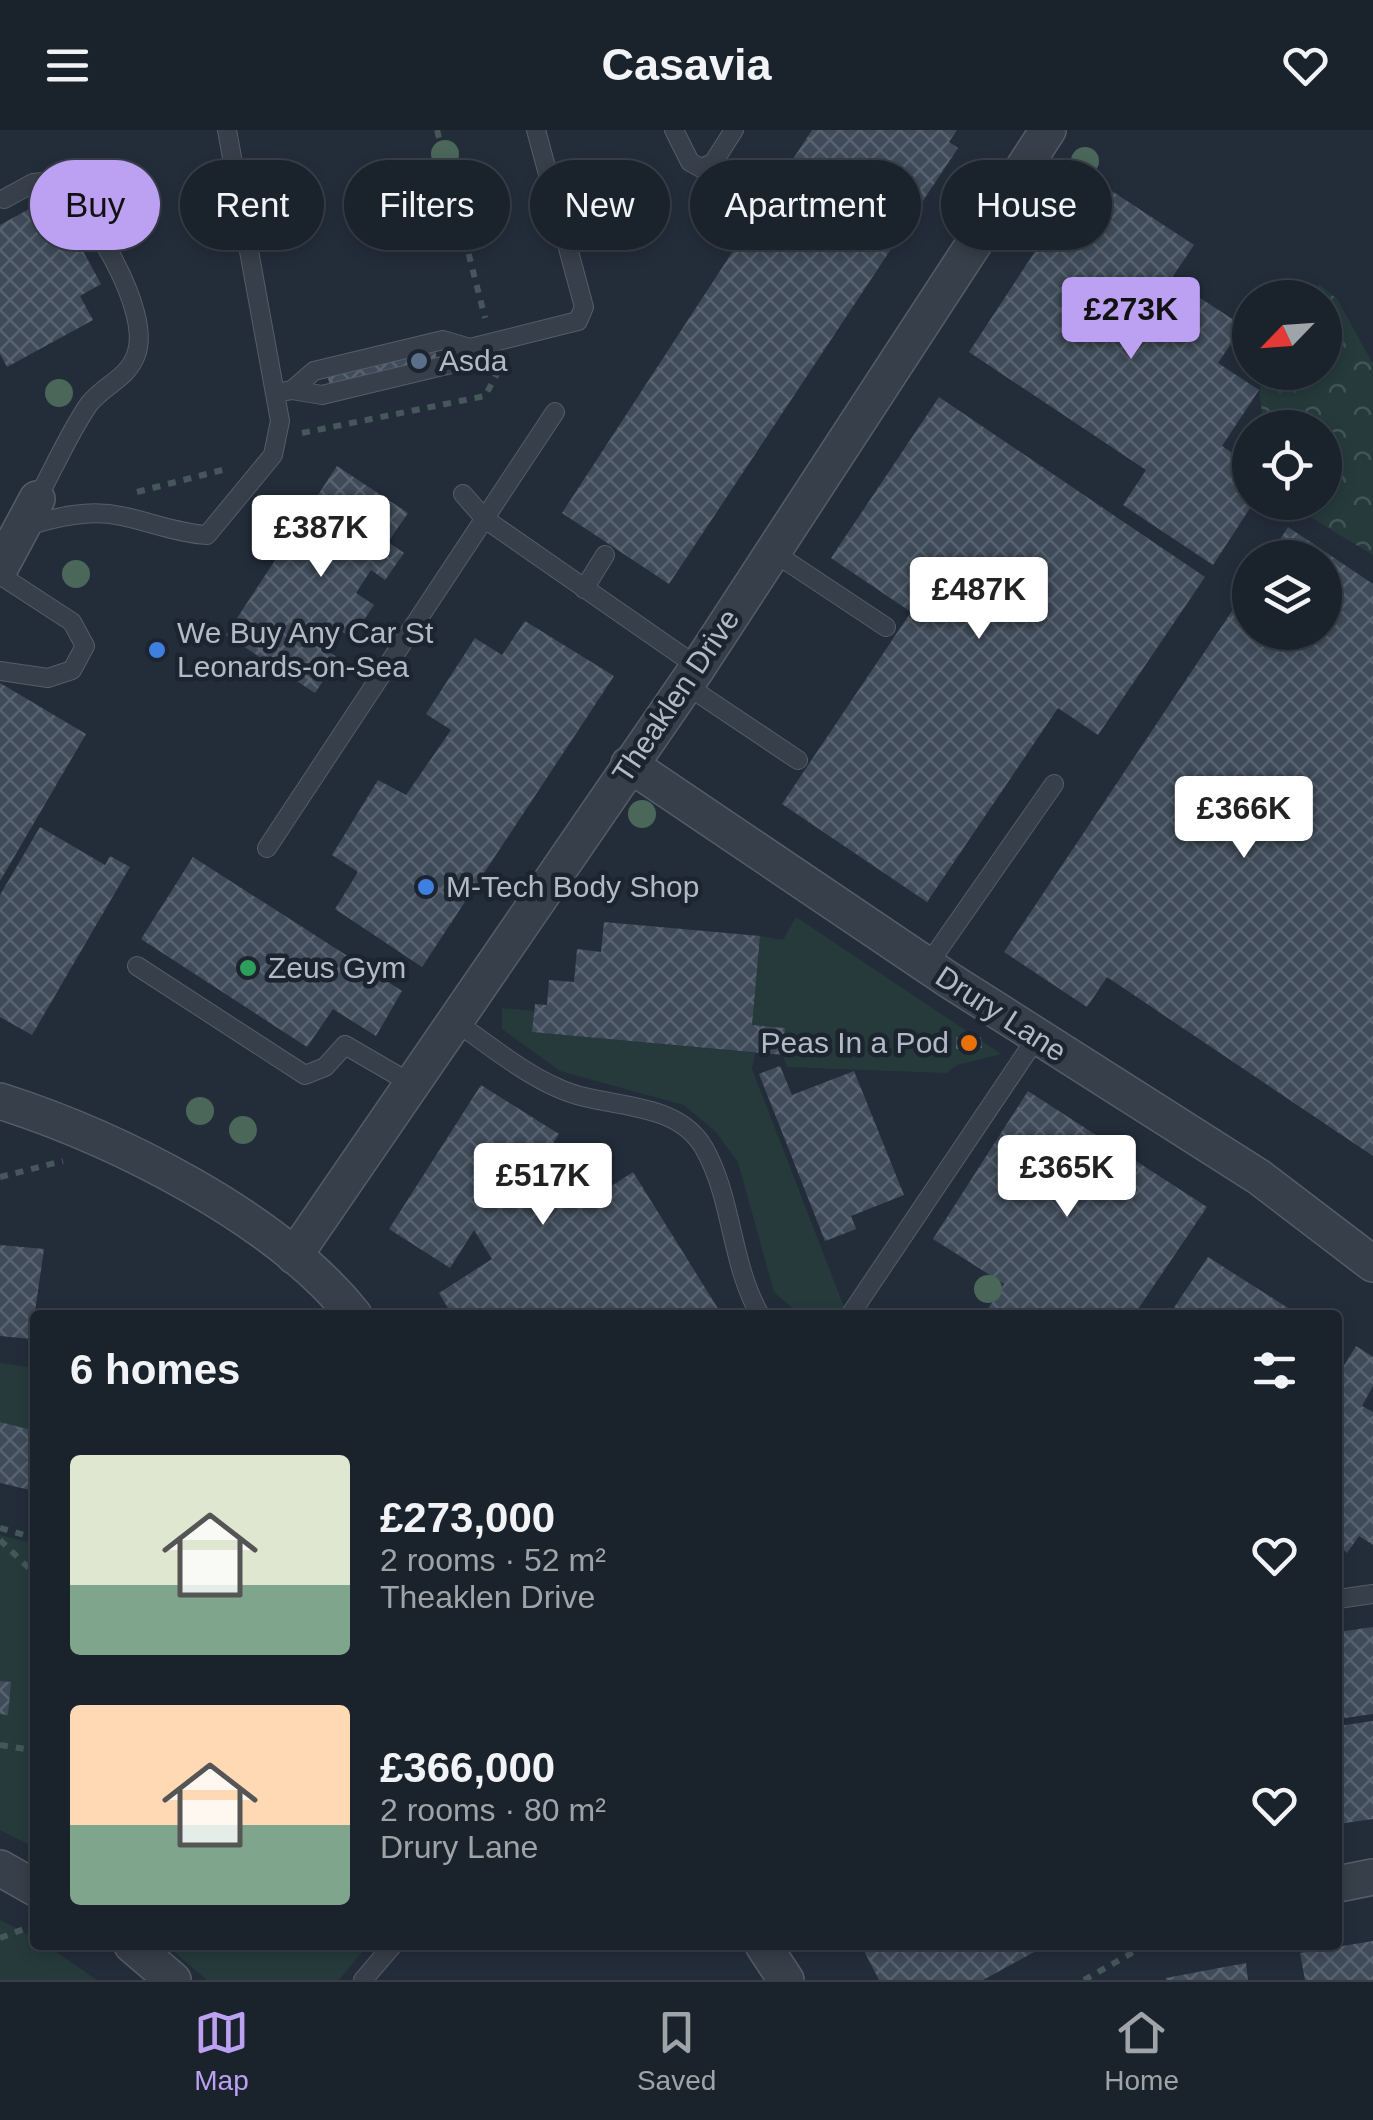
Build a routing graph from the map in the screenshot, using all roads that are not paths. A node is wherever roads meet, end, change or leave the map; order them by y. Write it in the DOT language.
graph roads {
  1 [pos="227,130"];
  2 [pos="536,130"];
  3 [pos="674,130"];
  4 [pos="734,130"];
  5 [pos="1048,130"];
  6 [pos="4,199"];
  7 [pos="284,391"];
  8 [pos="555,412"];
  9 [pos="463,494"];
  10 [pos="30,513"];
  11 [pos="485,519"];
  12 [pos="772,552"];
  13 [pos="605,555"];
  14 [pos="0,572"];
  15 [pos="584,589"];
  16 [pos="886,628"];
  17 [pos="0,671"];
  18 [pos="692,676"];
  19 [pos="798,760"];
  20 [pos="629,764"];
  21 [pos="1054,784"];
  22 [pos="267,848"];
  23 [pos="137,966"];
  24 [pos="927,966"];
  25 [pos="454,1021"];
  26 [pos="1037,1037"];
  27 [pos="412,1084"];
  28 [pos="0,1101"];
  29 [pos="294,1256"];
  30 [pos="1373,1264"];
  31 [pos="349,1310"];
  32 [pos="757,1310"];
  33 [pos="853,1310"];
  34 [pos="1373,1594"];
  35 [pos="1342,1598"];
  36 [pos="0,1868"];
  37 [pos="1373,1877"];
  38 [pos="1342,1883"];
  39 [pos="30,1885"];
  40 [pos="138,1950"];
  41 [pos="389,1950"];
  42 [pos="766,1950"];
  43 [pos="174,1980"];
  44 [pos="363,1980"];
  45 [pos="786,1980"];
  1 -- 7 [label="lane"];
  2 -- 7 [label="lane"];
  3 -- 4 [label="lane"];
  5 -- 12 [label="street, Theaklen Drive"];
  6 -- 10 [label="lane"];
  7 -- 10 [label="lane"];
  8 -- 11 [label="lane"];
  9 -- 11 [label="lane"];
  10 -- 14 [label="street"];
  11 -- 15 [label="lane"];
  11 -- 22 [label="lane"];
  12 -- 16 [label="lane"];
  12 -- 18 [label="street, Theaklen Drive"];
  13 -- 15 [label="lane"];
  14 -- 17 [label="lane"];
  15 -- 18 [label="lane"];
  18 -- 19 [label="lane"];
  18 -- 20 [label="street, Theaklen Drive"];
  20 -- 24 [label="street, Drury Lane"];
  20 -- 25 [label="street, Theaklen Drive"];
  21 -- 24 [label="lane"];
  23 -- 27 [label="lane"];
  24 -- 26 [label="street, Drury Lane"];
  25 -- 27 [label="street, Theaklen Drive"];
  25 -- 32 [label="lane"];
  26 -- 30 [label="street, Drury Lane"];
  26 -- 33 [label="lane"];
  27 -- 29 [label="street, Theaklen Drive"];
  28 -- 29 [label="street"];
  29 -- 31 [label="street"];
  34 -- 35 [label="lane"];
  36 -- 39 [label="street"];
  37 -- 38 [label="street"];
  40 -- 43 [label="street"];
  41 -- 44 [label="lane"];
  42 -- 45 [label="street"];
}
